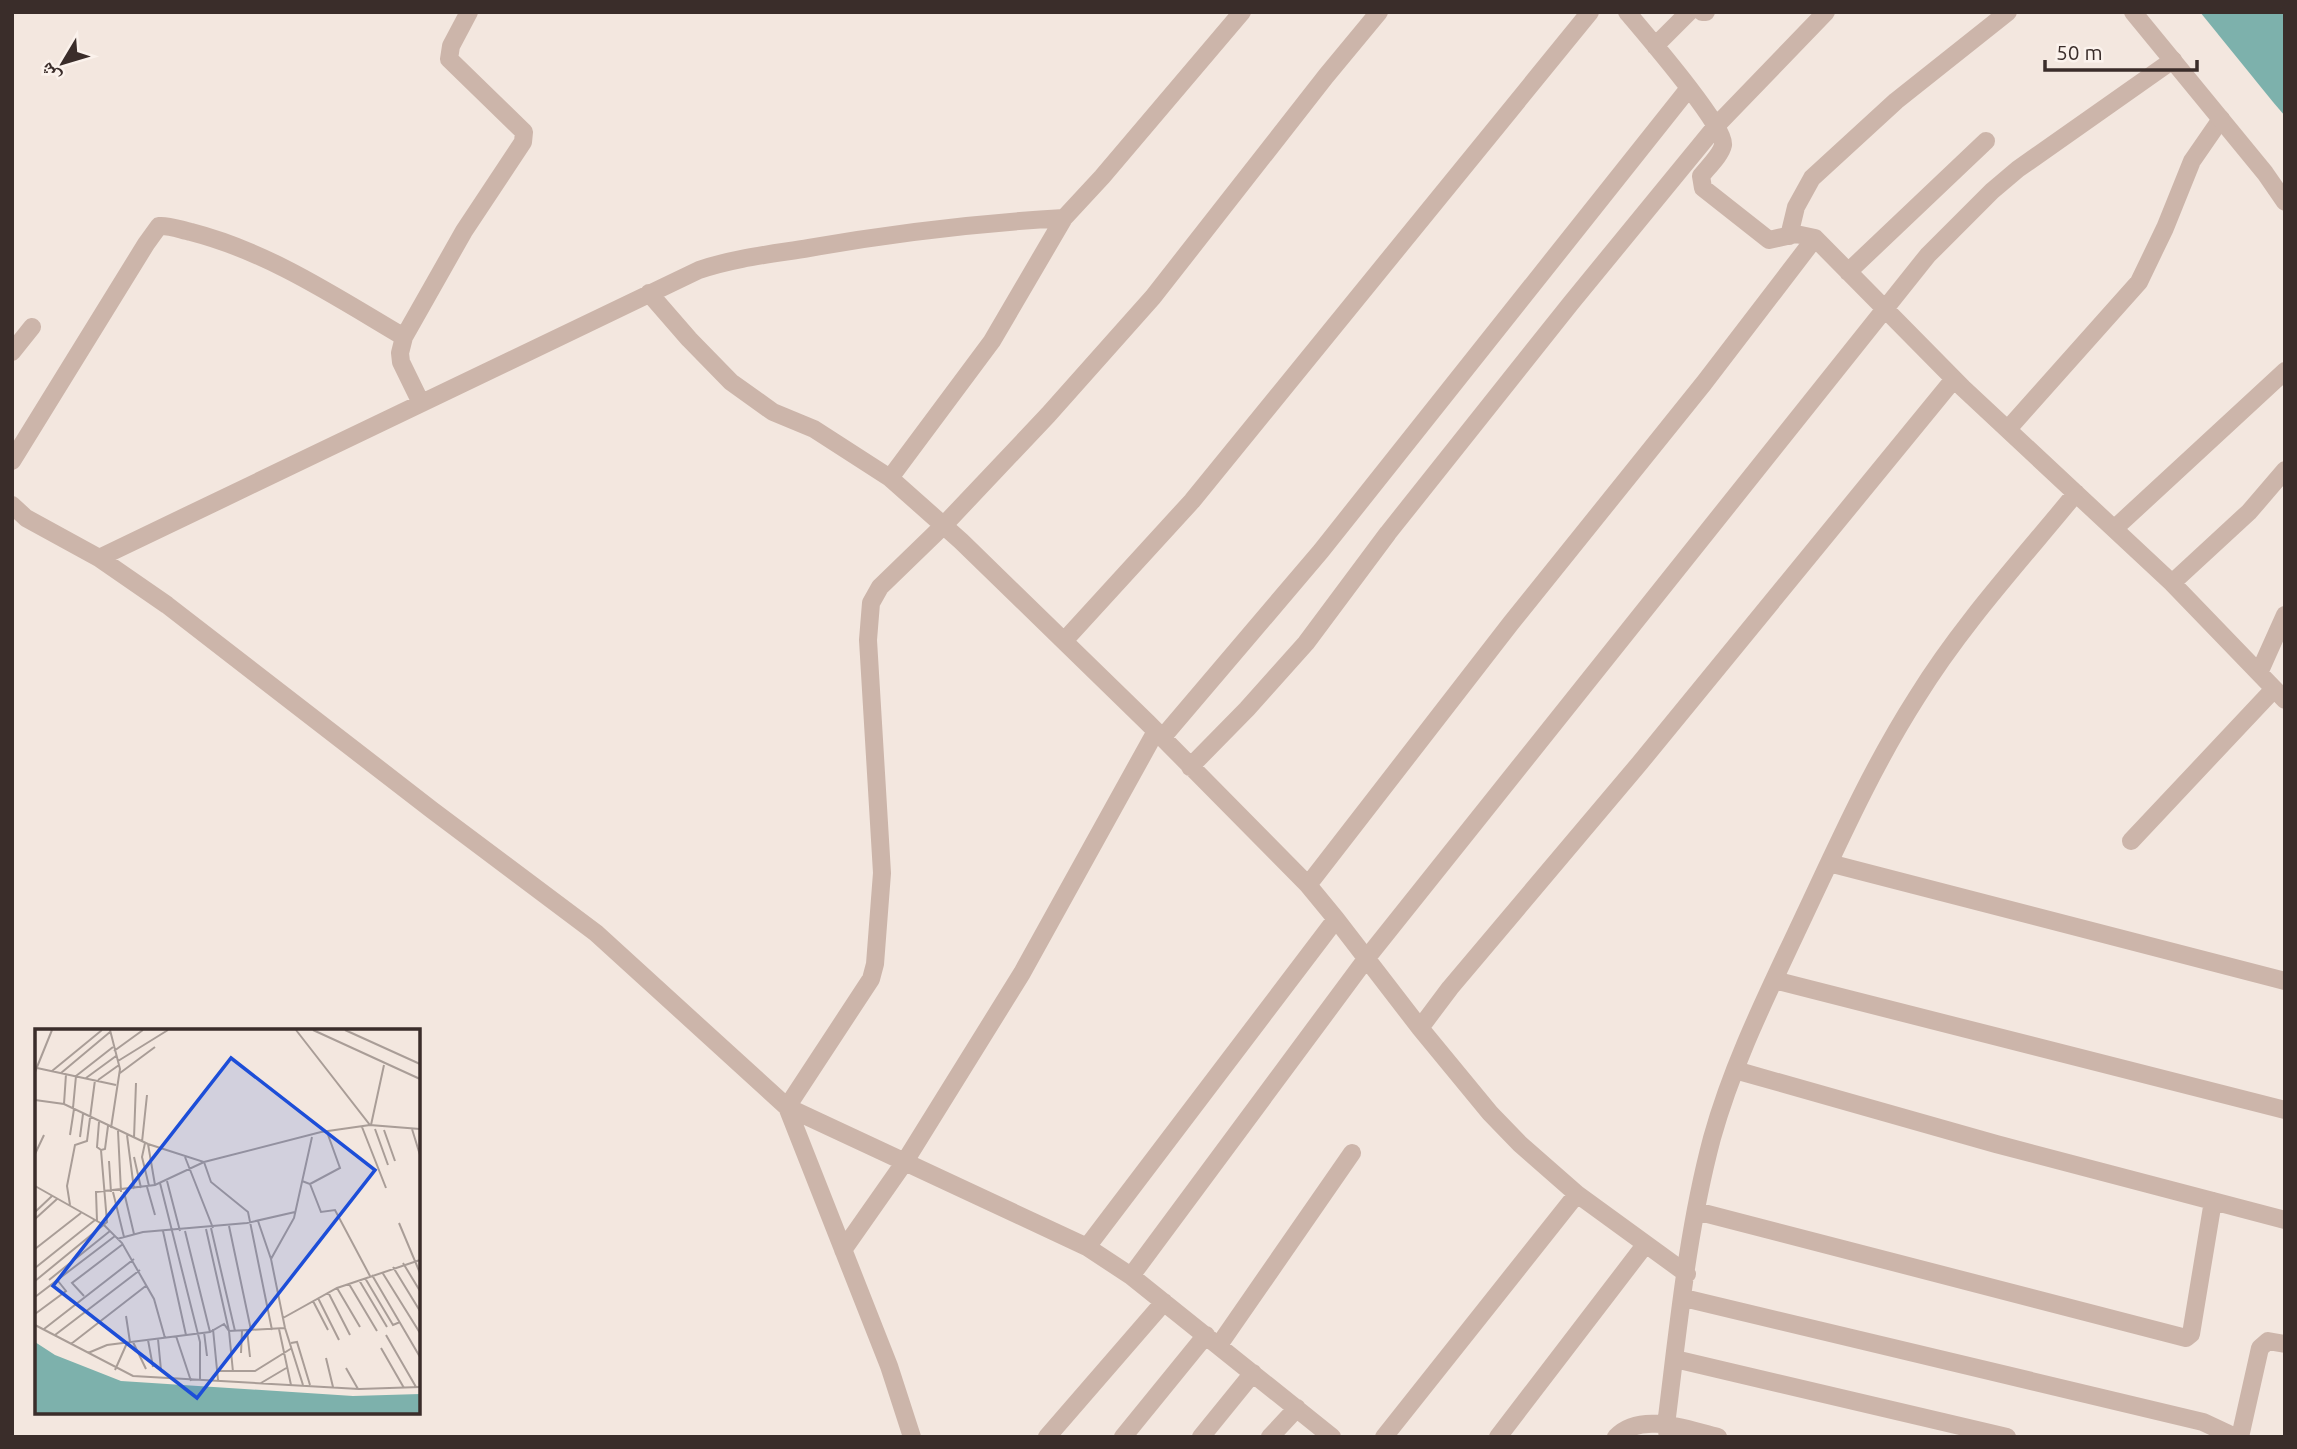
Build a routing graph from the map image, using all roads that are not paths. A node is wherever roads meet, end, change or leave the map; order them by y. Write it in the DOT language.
graph roads {
  1 [pos="469,12"];
  2 [pos="1242,12"];
  3 [pos="1380,12"];
  4 [pos="1590,12"];
  5 [pos="1627,12"];
  6 [pos="1689,12"];
  7 [pos="1826,12"];
  8 [pos="2008,12"];
  9 [pos="2133,12"];
  10 [pos="1655,46"];
  11 [pos="2173,60"];
  12 [pos="1689,88"];
  13 [pos="2221,119"];
  14 [pos="1716,126"];
  15 [pos="1986,141"];
  16 [pos="2285,202"];
  17 [pos="1064,218"];
  18 [pos="1789,236"];
  19 [pos="1815,238"];
  20 [pos="1848,272"];
  21 [pos="649,293"];
  22 [pos="1885,310"];
  23 [pos="32,327"];
  24 [pos="404,337"];
  25 [pos="12,352"];
  26 [pos="2285,371"];
  27 [pos="1954,379"];
  28 [pos="421,403"];
  29 [pos="2008,429"];
  30 [pos="12,461"];
  31 [pos="2285,470"];
  32 [pos="890,478"];
  33 [pos="2076,493"];
  34 [pos="12,505"];
  35 [pos="944,525"];
  36 [pos="2114,529"];
  37 [pos="99,558"];
  38 [pos="2172,583"];
  39 [pos="2285,615"];
  40 [pos="1064,641"];
  41 [pos="2259,673"];
  42 [pos="2280,694"];
  43 [pos="1159,734"];
  44 [pos="1190,767"];
  45 [pos="2131,841"];
  46 [pos="1829,863"];
  47 [pos="1308,885"];
  48 [pos="1336,919"];
  49 [pos="1366,959"];
  50 [pos="1774,980"];
  51 [pos="2285,981"];
  52 [pos="1420,1028"];
  53 [pos="1735,1070"];
  54 [pos="786,1107"];
  55 [pos="2285,1110"];
  56 [pos="1352,1153"];
  57 [pos="904,1164"];
  58 [pos="1577,1194"];
  59 [pos="2213,1201"];
  60 [pos="1696,1211"];
  61 [pos="2285,1220"];
  62 [pos="1645,1245"];
  63 [pos="1087,1247"];
  64 [pos="843,1250"];
  65 [pos="1687,1274"];
  66 [pos="1131,1276"];
  67 [pos="1684,1298"];
  68 [pos="1164,1302"];
  69 [pos="1212,1340"];
  70 [pos="2285,1344"];
  71 [pos="1675,1359"];
  72 [pos="1253,1373"];
  73 [pos="1297,1408"];
  74 [pos="1667,1431"];
  75 [pos="912,1437"];
  76 [pos="1047,1437"];
  77 [pos="1123,1437"];
  78 [pos="1201,1437"];
  79 [pos="1270,1437"];
  80 [pos="1332,1437"];
  81 [pos="1384,1437"];
  82 [pos="1498,1437"];
  83 [pos="1616,1437"];
  84 [pos="1718,1437"];
  85 [pos="2007,1437"];
  86 [pos="2237,1437"];
  1 -- 24 [label="street"];
  2 -- 17 [label="street"];
  3 -- 35 [label="street"];
  4 -- 40 [label="street"];
  5 -- 10 [label="street"];
  6 -- 10 [label="street"];
  7 -- 14 [label="street"];
  8 -- 18 [label="street"];
  9 -- 11 [label="street"];
  10 -- 12 [label="street"];
  11 -- 13 [label="street"];
  11 -- 22 [label="street"];
  12 -- 14 [label="street"];
  12 -- 43 [label="street"];
  13 -- 16 [label="street"];
  13 -- 29 [label="street"];
  14 -- 18 [label="street"];
  14 -- 44 [label="street"];
  15 -- 20 [label="street"];
  17 -- 21 [label="street"];
  17 -- 32 [label="street"];
  18 -- 19 [label="street"];
  19 -- 20 [label="street"];
  19 -- 47 [label="street"];
  20 -- 22 [label="street"];
  21 -- 28 [label="street"];
  21 -- 32 [label="street"];
  22 -- 27 [label="street"];
  22 -- 49 [label="street"];
  23 -- 25 [label="street"];
  24 -- 28 [label="street"];
  24 -- 30 [label="street"];
  26 -- 36 [label="street"];
  27 -- 29 [label="street"];
  27 -- 52 [label="street"];
  28 -- 37 [label="street"];
  29 -- 33 [label="street"];
  31 -- 38 [label="street"];
  32 -- 35 [label="street"];
  33 -- 36 [label="street"];
  33 -- 46 [label="street"];
  34 -- 37 [label="street"];
  35 -- 40 [label="street"];
  35 -- 54 [label="street"];
  36 -- 38 [label="street"];
  37 -- 54 [label="street"];
  38 -- 41 [label="street"];
  39 -- 41 [label="street"];
  40 -- 43 [label="street"];
  41 -- 42 [label="street"];
  42 -- 45 [label="street"];
  43 -- 44 [label="street"];
  43 -- 57 [label="street"];
  44 -- 47 [label="street"];
  46 -- 50 [label="street"];
  46 -- 51 [label="street"];
  47 -- 48 [label="street"];
  48 -- 49 [label="street"];
  48 -- 63 [label="street"];
  49 -- 52 [label="street"];
  49 -- 66 [label="street"];
  50 -- 53 [label="street"];
  50 -- 55 [label="street"];
  52 -- 58 [label="street"];
  53 -- 59 [label="street"];
  53 -- 60 [label="street"];
  54 -- 57 [label="street"];
  54 -- 64 [label="street"];
  56 -- 69 [label="street"];
  57 -- 63 [label="street"];
  57 -- 64 [label="street"];
  58 -- 62 [label="street"];
  58 -- 81 [label="street"];
  59 -- 60 [label="street"];
  59 -- 61 [label="street"];
  60 -- 65 [label="street"];
  62 -- 65 [label="street"];
  62 -- 82 [label="street"];
  63 -- 66 [label="street"];
  64 -- 75 [label="street"];
  65 -- 67 [label="street"];
  66 -- 68 [label="street"];
  67 -- 71 [label="street"];
  67 -- 86 [label="street"];
  68 -- 69 [label="street"];
  68 -- 76 [label="street"];
  69 -- 72 [label="street"];
  69 -- 77 [label="street"];
  70 -- 86 [label="street"];
  71 -- 74 [label="street"];
  71 -- 85 [label="street"];
  72 -- 73 [label="street"];
  72 -- 78 [label="street"];
  73 -- 79 [label="street"];
  73 -- 80 [label="street"];
  74 -- 83 [label="street"];
  74 -- 84 [label="street"];
}
